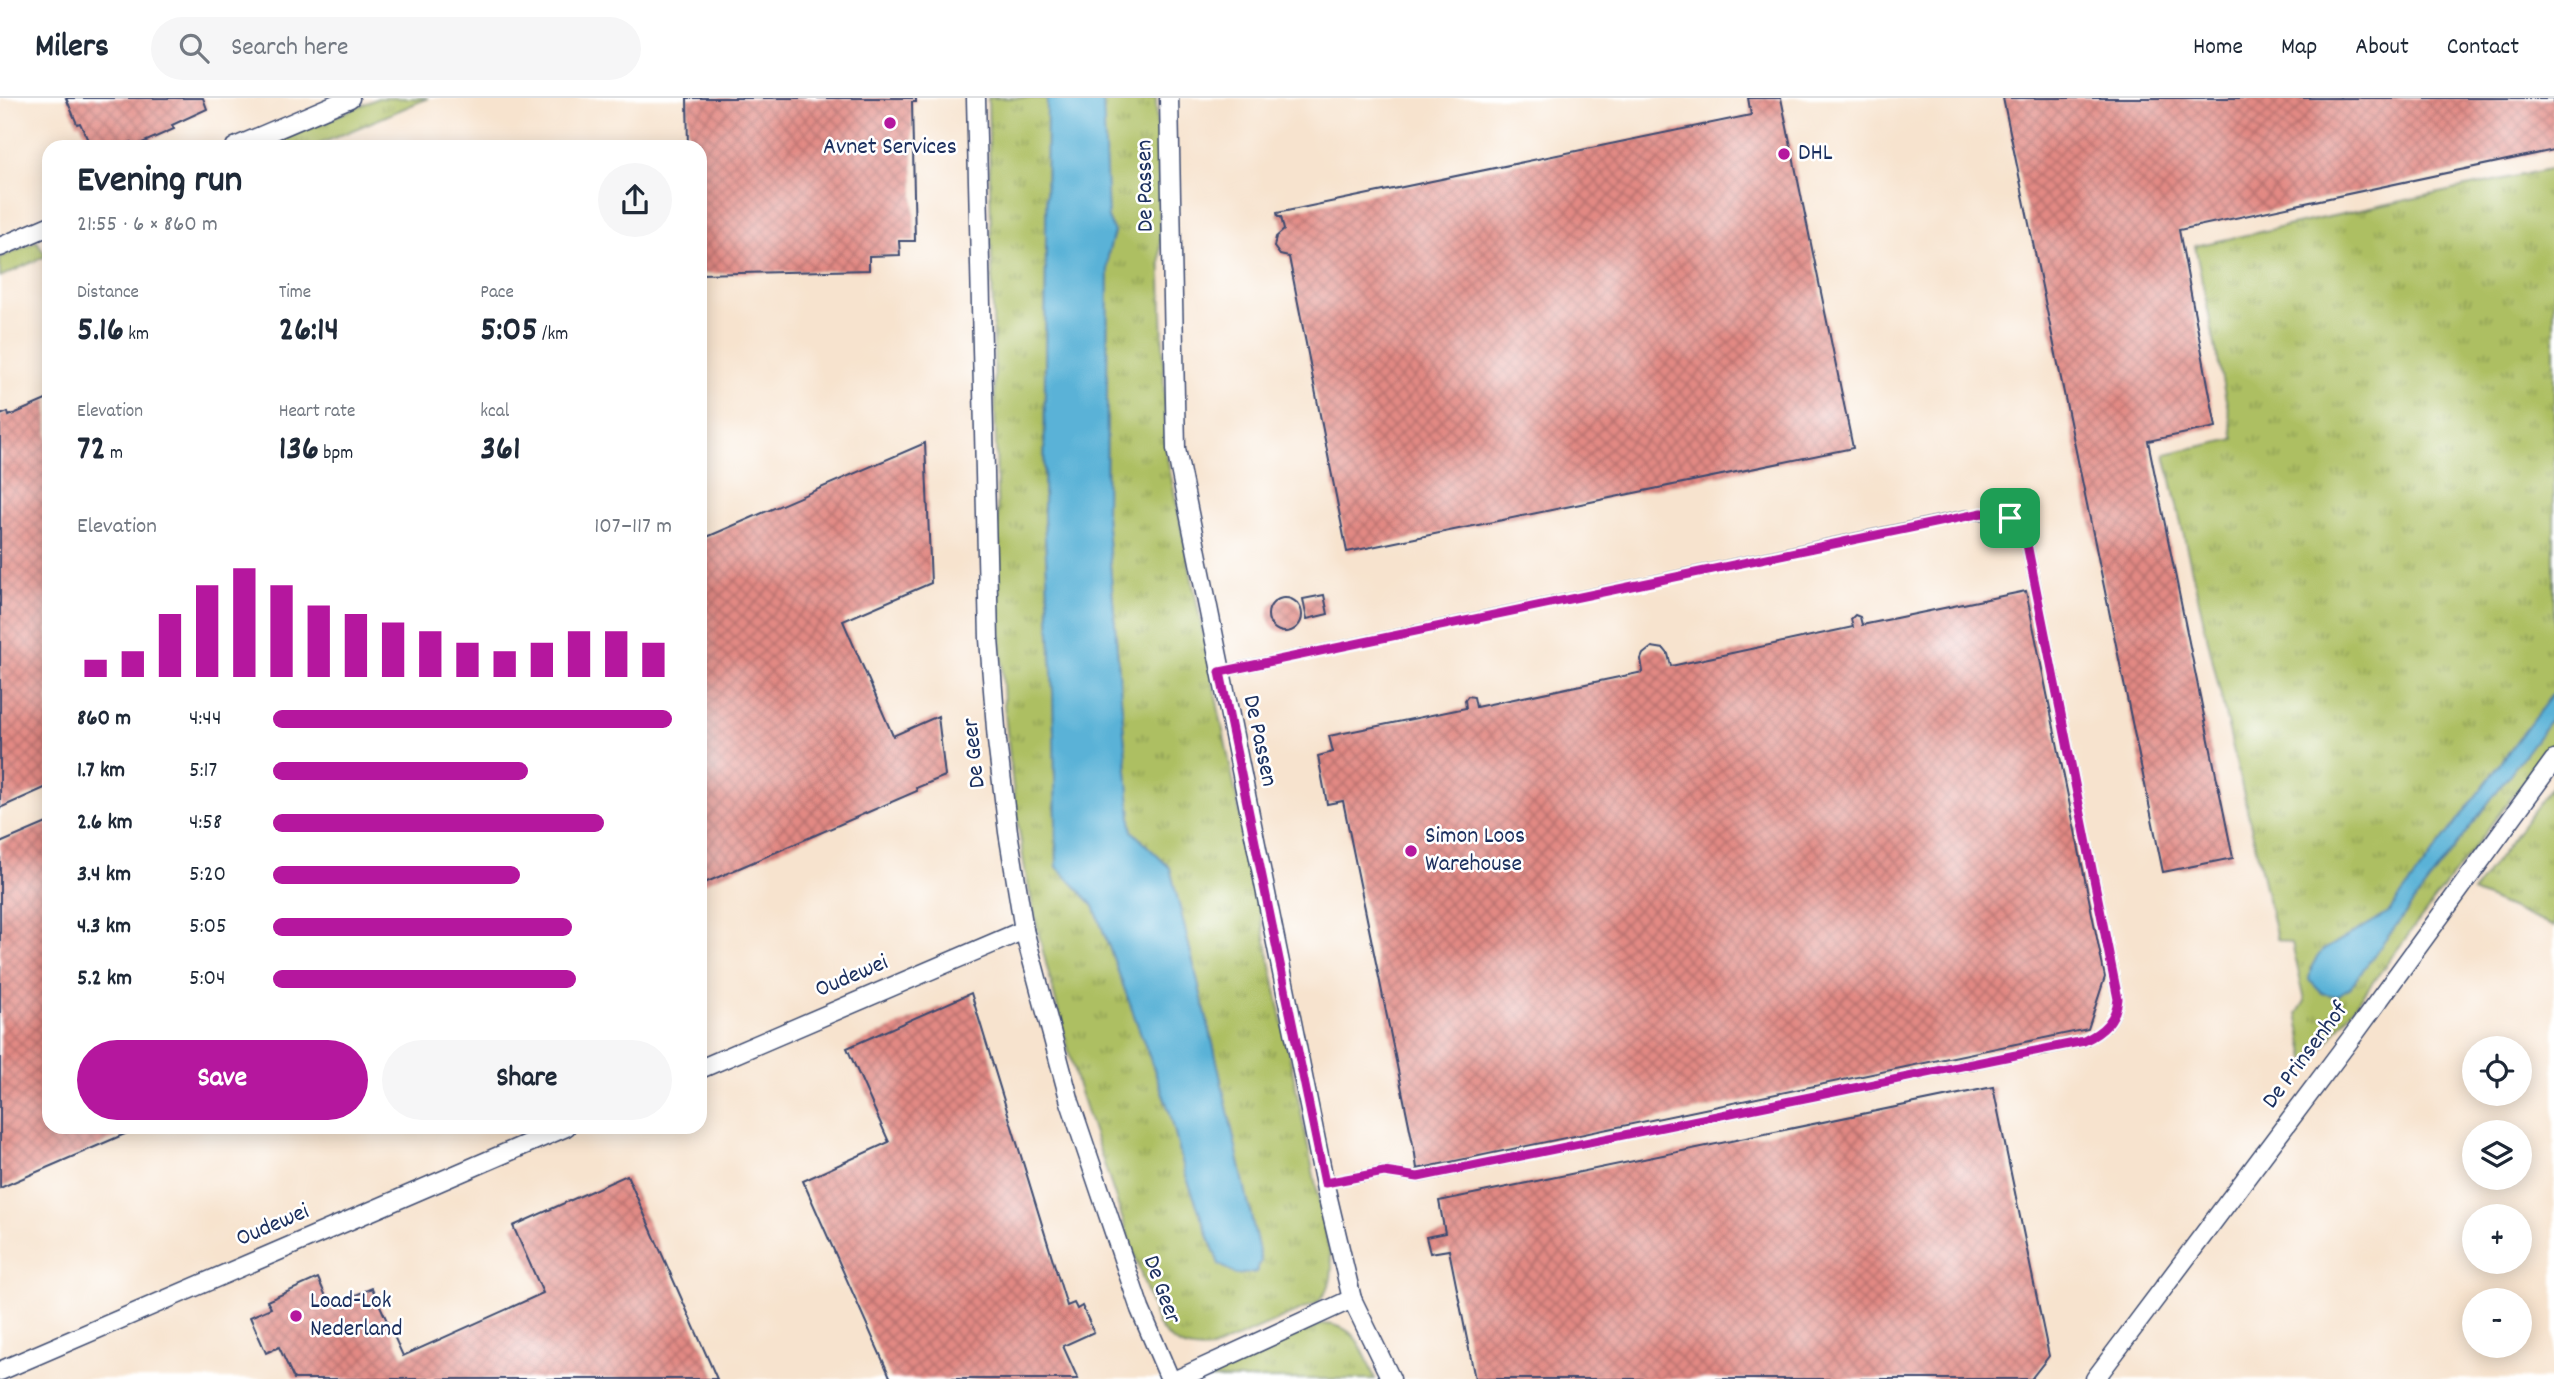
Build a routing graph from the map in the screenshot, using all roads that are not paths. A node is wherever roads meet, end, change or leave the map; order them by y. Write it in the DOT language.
graph roads {
  1 [pos="349,98"];
  2 [pos="976,98"];
  3 [pos="1169,98"];
  4 [pos="251,140"];
  5 [pos="42,229"];
  6 [pos="0,247"];
  7 [pos="1220,672"];
  8 [pos="2554,760"];
  9 [pos="1024,930"];
  10 [pos="707,1066"];
  11 [pos="550,1134"];
  12 [pos="1325,1183"];
  13 [pos="1352,1299"];
  14 [pos="0,1371"];
  15 [pos="1170,1379"];
  16 [pos="1178,1379"];
  17 [pos="1391,1379"];
  18 [pos="2095,1379"];
  1 -- 4 [label="street"];
  2 -- 9 [label="street, De Geer"];
  3 -- 7 [label="street, De Passen"];
  5 -- 6 [label="street"];
  7 -- 12 [label="street, De Passen"];
  7 -- 12 [label="lane"];
  8 -- 18 [label="street, De Prinsenhof"];
  9 -- 10 [label="street, Oudewei"];
  9 -- 15 [label="street, De Geer"];
  11 -- 14 [label="street, Oudewei"];
  12 -- 13 [label="street, De Passen"];
  13 -- 16 [label="street"];
  13 -- 17 [label="street, De Passen"];
}
